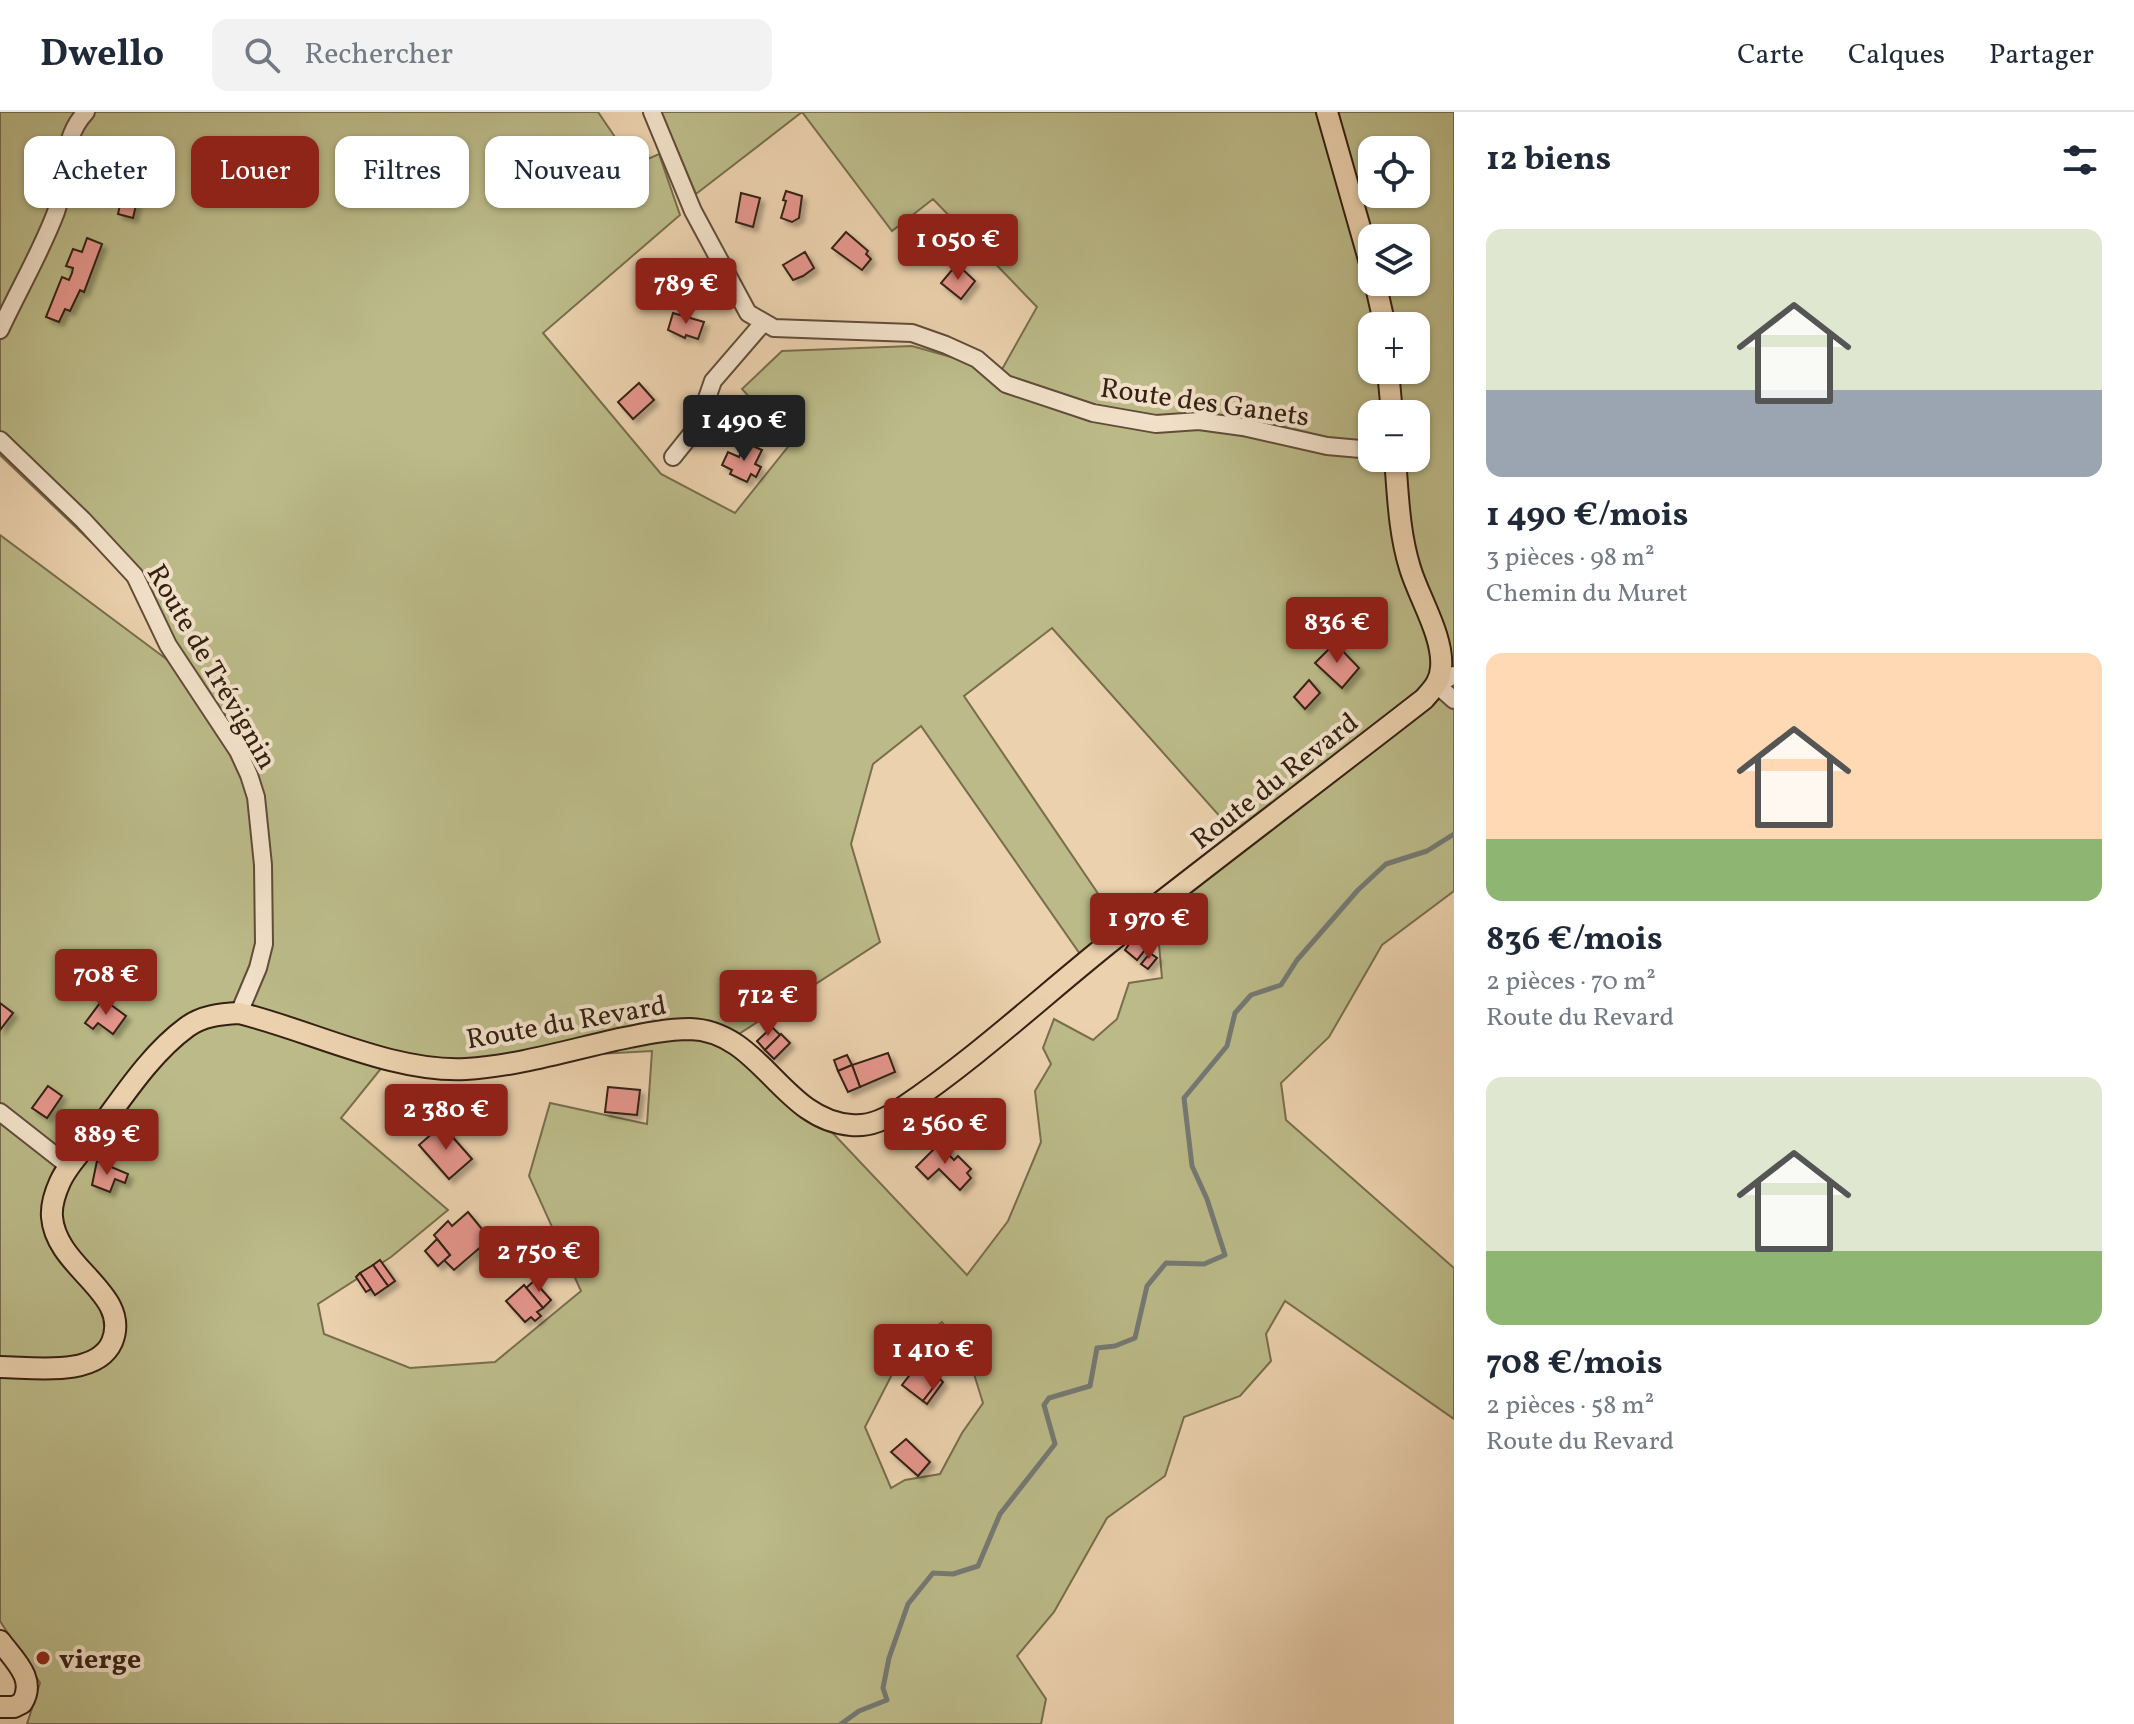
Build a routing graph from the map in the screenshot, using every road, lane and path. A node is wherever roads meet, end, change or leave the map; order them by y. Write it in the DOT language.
graph roads {
  1 [pos="86,112"];
  2 [pos="652,112"];
  3 [pos="1327,112"];
  4 [pos="1359,224"];
  5 [pos="763,323"];
  6 [pos="0,330"];
  7 [pos="0,440"];
  8 [pos="1358,449"];
  9 [pos="673,457"];
  10 [pos="1396,472"];
  11 [pos="1446,680"];
  12 [pos="1454,700"];
  13 [pos="239,1013"];
  14 [pos="0,1112"];
  15 [pos="70,1167"];
  16 [pos="0,1367"];
  17 [pos="0,1641"];
  18 [pos="0,1707"];
  1 -- 6 [label="street"];
  2 -- 5 [label="street"];
  3 -- 4 [label="main road"];
  5 -- 8 [label="street, Route des Ganets"];
  5 -- 9 [label="street"];
  7 -- 13 [label="street, Route de Trévignin"];
  10 -- 11 [label="main road"];
  11 -- 12 [label="street"];
  11 -- 13 [label="main road, Route du Revard"];
  13 -- 15 [label="main road, Route du Revard"];
  14 -- 15 [label="street"];
  15 -- 16 [label="main road, Route du Revard"];
  17 -- 18 [label="main road"];
}
